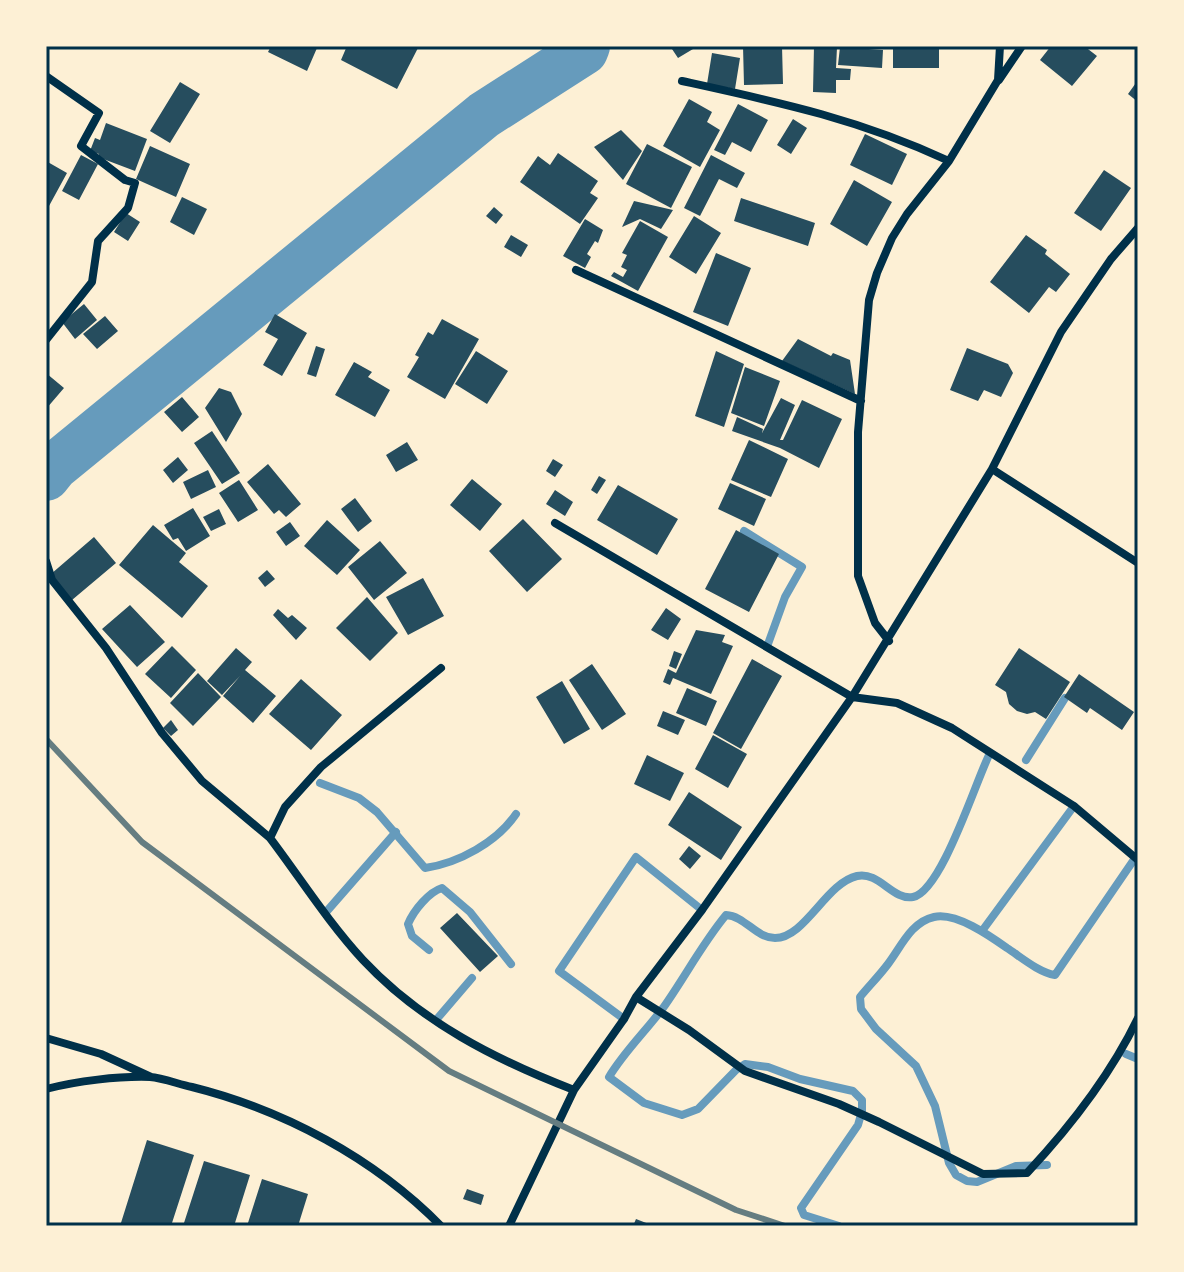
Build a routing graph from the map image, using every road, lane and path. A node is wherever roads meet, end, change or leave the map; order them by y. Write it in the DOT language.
graph roads {
  1 [pos="1000,46"];
  2 [pos="1022,46"];
  3 [pos="46,76"];
  4 [pos="998,80"];
  5 [pos="682,81"];
  6 [pos="949,161"];
  7 [pos="1138,228"];
  8 [pos="576,270"];
  9 [pos="46,340"];
  10 [pos="861,401"];
  11 [pos="992,469"];
  12 [pos="555,523"];
  13 [pos="46,561"];
  14 [pos="1138,563"];
  15 [pos="889,641"];
  16 [pos="441,668"];
  17 [pos="852,697"];
  18 [pos="270,838"];
  19 [pos="1138,860"];
  20 [pos="636,997"];
  21 [pos="1138,1018"];
  22 [pos="46,1038"];
  23 [pos="151,1077"];
  24 [pos="46,1089"];
  25 [pos="574,1090"];
  26 [pos="441,1226"];
  27 [pos="509,1226"];
  1 -- 4 [label="street"];
  2 -- 4 [label="street"];
  3 -- 9 [label="street"];
  4 -- 6 [label="street"];
  5 -- 6 [label="street"];
  6 -- 10 [label="street"];
  7 -- 11 [label="street"];
  8 -- 10 [label="street"];
  10 -- 15 [label="street"];
  11 -- 14 [label="street"];
  11 -- 15 [label="street"];
  12 -- 17 [label="street"];
  13 -- 18 [label="street"];
  15 -- 17 [label="street"];
  16 -- 18 [label="street"];
  17 -- 19 [label="street"];
  17 -- 20 [label="street"];
  18 -- 25 [label="street"];
  20 -- 21 [label="street"];
  20 -- 25 [label="street"];
  22 -- 23 [label="street"];
  23 -- 24 [label="street"];
  23 -- 26 [label="street"];
  25 -- 27 [label="street"];
}
